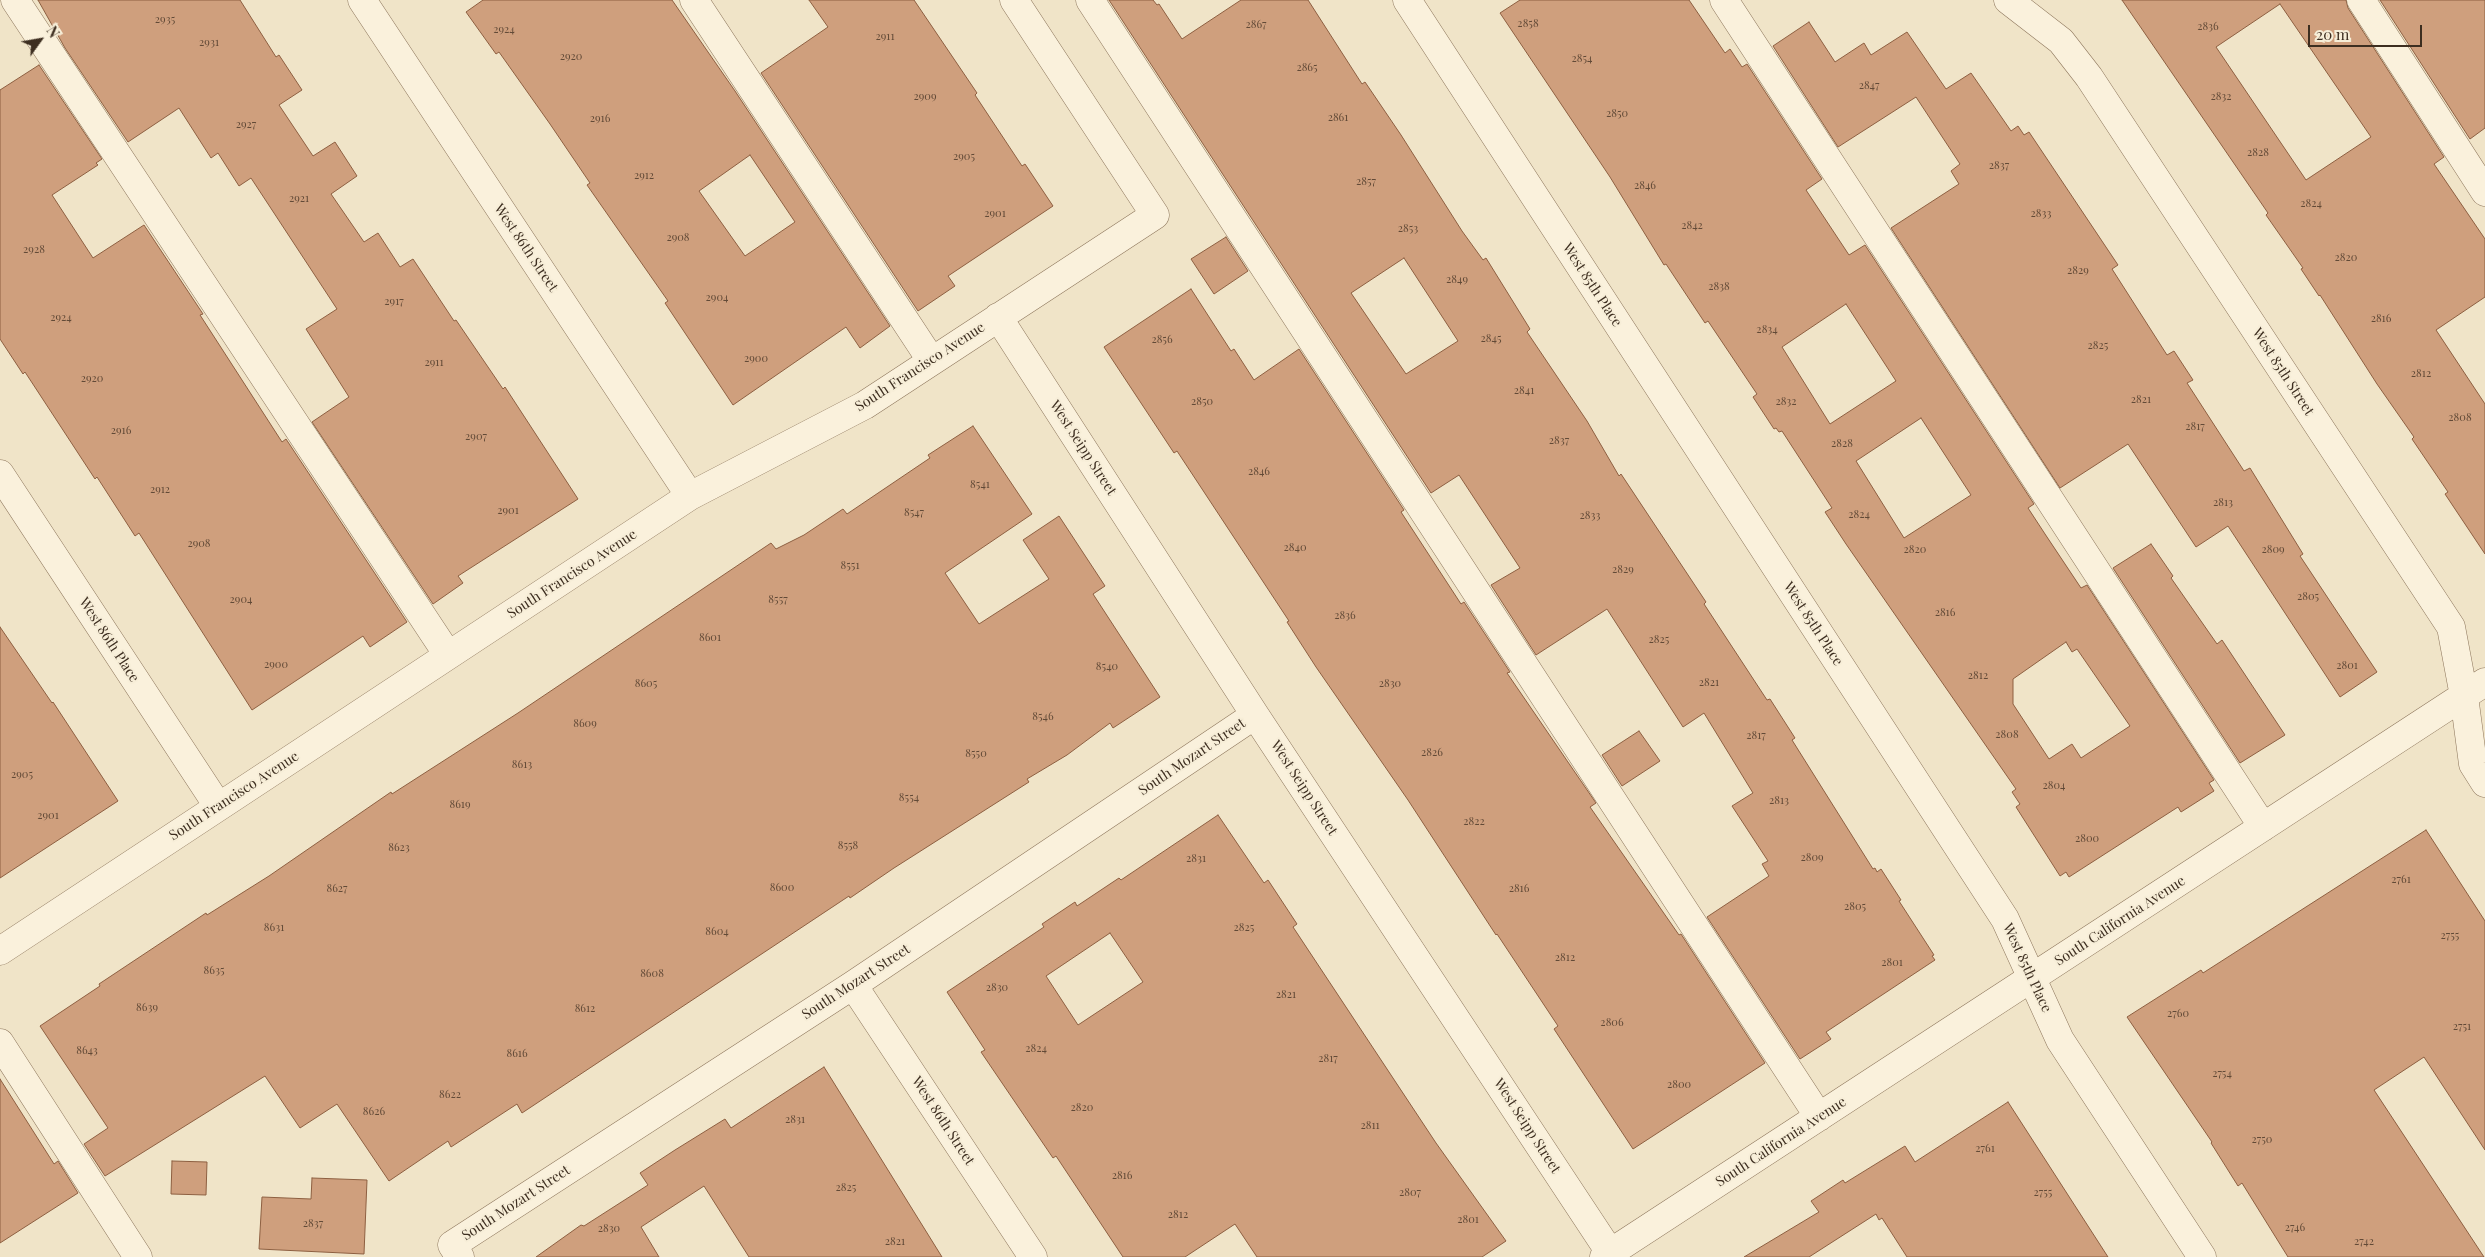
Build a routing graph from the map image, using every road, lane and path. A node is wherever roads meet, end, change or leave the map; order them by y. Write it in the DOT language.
graph roads {
  1 [pos="15,0"];
  2 [pos="362,0"];
  3 [pos="694,0"];
  4 [pos="1014,0"];
  5 [pos="1090,0"];
  6 [pos="1407,0"];
  7 [pos="1724,0"];
  8 [pos="2008,0"];
  9 [pos="2361,0"];
  10 [pos="2485,192"];
  11 [pos="998,316"];
  12 [pos="931,360"];
  13 [pos="0,474"];
  14 [pos="690,496"];
  15 [pos="448,655"];
  16 [pos="2474,689"];
  17 [pos="1255,715"];
  18 [pos="2485,782"];
  19 [pos="218,806"];
  20 [pos="2263,827"];
  21 [pos="0,951"];
  22 [pos="2032,978"];
  23 [pos="853,985"];
  24 [pos="0,1043"];
  25 [pos="1819,1117"];
  26 [pos="456,1251"];
  27 [pos="1609,1256"];
  28 [pos="138,1257"];
  29 [pos="1033,1257"];
  30 [pos="2202,1257"];
  1 -- 15 [label="street"];
  2 -- 14 [label="street, West 86th Street"];
  3 -- 12 [label="street"];
  4 -- 11 [label="street, South Francisco Avenue"];
  5 -- 25 [label="street"];
  6 -- 22 [label="street, West 85th Place"];
  7 -- 20 [label="street"];
  8 -- 16 [label="street, West 85th Street"];
  9 -- 10 [label="street"];
  11 -- 12 [label="street, South Francisco Avenue"];
  11 -- 17 [label="street, West Seipp Street"];
  12 -- 14 [label="street, South Francisco Avenue"];
  13 -- 19 [label="street, West 86th Place"];
  14 -- 15 [label="street, South Francisco Avenue"];
  15 -- 19 [label="street, South Francisco Avenue"];
  16 -- 18 [label="street, West 85th Street"];
  16 -- 20 [label="street, South California Avenue"];
  17 -- 23 [label="street, South Mozart Street"];
  17 -- 27 [label="street, West Seipp Street"];
  19 -- 21 [label="street, South Francisco Avenue"];
  20 -- 22 [label="street, South California Avenue"];
  22 -- 25 [label="street, South California Avenue"];
  22 -- 30 [label="street, West 85th Place"];
  23 -- 26 [label="street, South Mozart Street"];
  23 -- 29 [label="street, West 86th Street"];
  24 -- 28 [label="street"];
  25 -- 27 [label="street, South California Avenue"];
}
